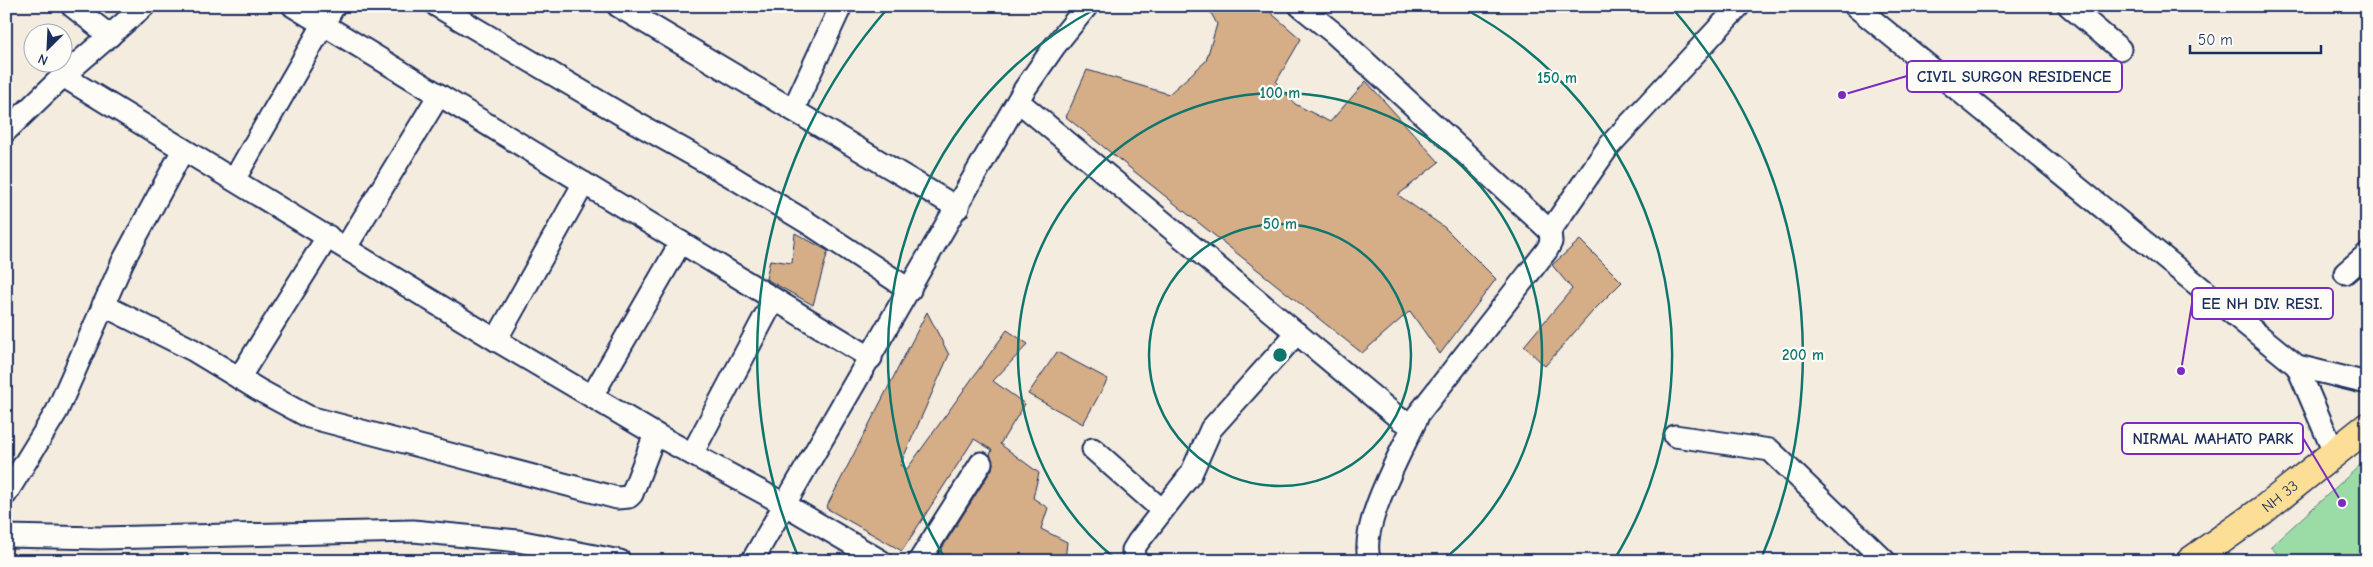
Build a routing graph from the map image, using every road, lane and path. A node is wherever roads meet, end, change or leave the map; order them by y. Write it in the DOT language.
graph roads {
  1 [pos="72,6"];
  2 [pos="144,6"];
  3 [pos="293,6"];
  4 [pos="334,6"];
  5 [pos="437,6"];
  6 [pos="618,6"];
  7 [pos="841,6"];
  8 [pos="1087,6"];
  9 [pos="1300,6"];
  10 [pos="1739,6"];
  11 [pos="1855,6"];
  12 [pos="2069,6"];
  13 [pos="324,25"];
  14 [pos="110,36"];
  15 [pos="2120,49"];
  16 [pos="64,76"];
  17 [pos="439,95"];
  18 [pos="1018,101"];
  19 [pos="793,110"];
  20 [pos="6,131"];
  21 [pos="183,150"];
  22 [pos="235,178"];
  23 [pos="584,183"];
  24 [pos="958,208"];
  25 [pos="1550,231"];
  26 [pos="337,242"];
  27 [pos="681,242"];
  28 [pos="2367,254"];
  29 [pos="2345,273"];
  30 [pos="910,290"];
  31 [pos="774,299"];
  32 [pos="103,305"];
  33 [pos="1297,333"];
  34 [pos="496,340"];
  35 [pos="871,358"];
  36 [pos="2297,366"];
  37 [pos="239,378"];
  38 [pos="2367,383"];
  39 [pos="592,396"];
  40 [pos="1417,418"];
  41 [pos="2367,427"];
  42 [pos="655,434"];
  43 [pos="1676,436"];
  44 [pos="1093,449"];
  45 [pos="692,454"];
  46 [pos="2335,455"];
  47 [pos="981,464"];
  48 [pos="6,494"];
  49 [pos="784,504"];
  50 [pos="1162,510"];
  51 [pos="6,536"];
  52 [pos="620,561"];
  53 [pos="752,561"];
  54 [pos="881,561"];
  55 [pos="919,561"];
  56 [pos="1135,561"];
  57 [pos="1370,561"];
  58 [pos="1885,561"];
  59 [pos="2190,561"];
  1 -- 14 [label="street"];
  2 -- 14 [label="street"];
  3 -- 13 [label="street"];
  4 -- 13 [label="street"];
  5 -- 30 [label="street"];
  6 -- 19 [label="street"];
  7 -- 19 [label="street"];
  8 -- 18 [label="street"];
  9 -- 25 [label="street"];
  10 -- 25 [label="street"];
  11 -- 36 [label="street"];
  12 -- 15 [label="street"];
  13 -- 17 [label="street"];
  13 -- 22 [label="street"];
  14 -- 16 [label="street"];
  16 -- 20 [label="street"];
  16 -- 21 [label="street"];
  17 -- 23 [label="street"];
  17 -- 26 [label="street"];
  18 -- 24 [label="street"];
  18 -- 33 [label="street"];
  19 -- 24 [label="street"];
  21 -- 22 [label="street"];
  21 -- 32 [label="street"];
  22 -- 26 [label="street"];
  23 -- 27 [label="street"];
  23 -- 34 [label="street"];
  24 -- 30 [label="street"];
  25 -- 40 [label="street"];
  26 -- 34 [label="street"];
  26 -- 37 [label="street"];
  27 -- 31 [label="street"];
  27 -- 39 [label="street"];
  28 -- 29 [label="street"];
  30 -- 35 [label="street"];
  31 -- 35 [label="street"];
  31 -- 45 [label="street"];
  32 -- 37 [label="street"];
  32 -- 48 [label="street"];
  33 -- 40 [label="street"];
  33 -- 50 [label="street"];
  34 -- 39 [label="street"];
  35 -- 49 [label="street"];
  36 -- 38 [label="street"];
  36 -- 46 [label="street"];
  37 -- 42 [label="street"];
  39 -- 42 [label="street"];
  40 -- 57 [label="street"];
  41 -- 46 [label="main road, NH 33"];
  42 -- 45 [label="street"];
  43 -- 58 [label="street"];
  44 -- 50 [label="street"];
  45 -- 49 [label="street"];
  46 -- 59 [label="main road, NH 33"];
  47 -- 55 [label="street"];
  49 -- 53 [label="street"];
  49 -- 54 [label="street"];
  50 -- 56 [label="street"];
  51 -- 52 [label="street"];
}
